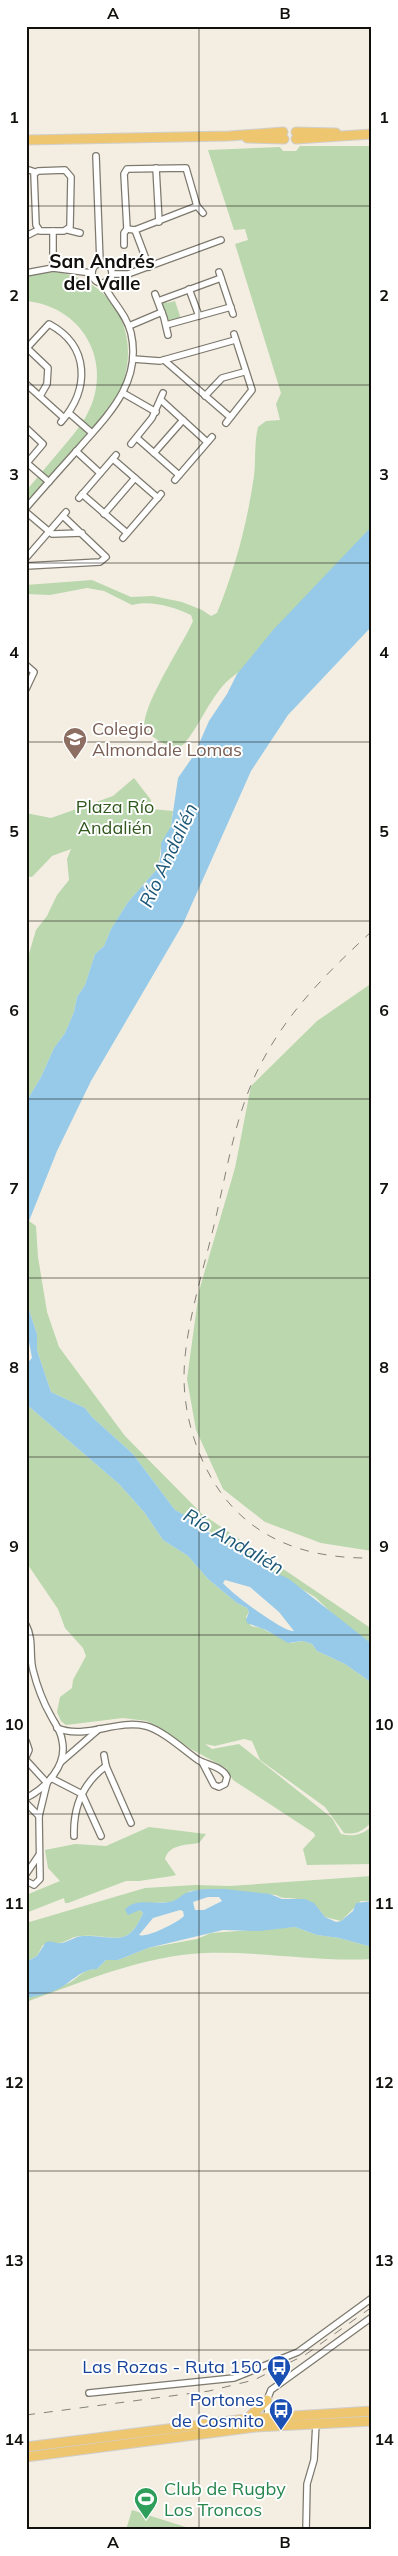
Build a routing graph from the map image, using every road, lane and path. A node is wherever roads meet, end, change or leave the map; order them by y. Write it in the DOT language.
graph roads {
  1 [pos="372,134"];
  2 [pos="283,136"];
  3 [pos="296,136"];
  4 [pos="26,140"];
  5 [pos="96,156"];
  6 [pos="156,168"];
  7 [pos="26,169"];
  8 [pos="35,172"];
  9 [pos="197,206"];
  10 [pos="203,213"];
  11 [pos="159,222"];
  12 [pos="126,229"];
  13 [pos="38,230"];
  14 [pos="68,230"];
  15 [pos="135,230"];
  16 [pos="53,231"];
  17 [pos="80,233"];
  18 [pos="28,235"];
  19 [pos="221,240"];
  20 [pos="124,245"];
  21 [pos="100,262"];
  22 [pos="149,266"];
  23 [pos="53,268"];
  24 [pos="26,273"];
  25 [pos="92,273"];
  26 [pos="112,274"];
  27 [pos="103,283"];
  28 [pos="189,289"];
  29 [pos="155,294"];
  30 [pos="158,301"];
  31 [pos="231,307"];
  32 [pos="162,312"];
  33 [pos="232,314"];
  34 [pos="198,316"];
  35 [pos="166,325"];
  36 [pos="129,326"];
  37 [pos="168,335"];
  38 [pos="27,348"];
  39 [pos="133,360"];
  40 [pos="164,360"];
  41 [pos="244,372"];
  42 [pos="26,384"];
  43 [pos="123,393"];
  44 [pos="163,393"];
  45 [pos="40,396"];
  46 [pos="205,396"];
  47 [pos="160,400"];
  48 [pos="156,412"];
  49 [pos="65,417"];
  50 [pos="183,420"];
  51 [pos="26,428"];
  52 [pos="92,433"];
  53 [pos="212,437"];
  54 [pos="137,438"];
  55 [pos="207,442"];
  56 [pos="131,444"];
  57 [pos="76,451"];
  58 [pos="154,453"];
  59 [pos="27,464"];
  60 [pos="100,473"];
  61 [pos="135,478"];
  62 [pos="49,482"];
  63 [pos="26,508"];
  64 [pos="26,512"];
  65 [pos="104,514"];
  66 [pos="48,533"];
  67 [pos="82,533"];
  68 [pos="26,558"];
  69 [pos="26,566"];
  70 [pos="26,665"];
  71 [pos="28,677"];
  72 [pos="26,689"];
  73 [pos="26,1625"];
  74 [pos="33,1670"];
  75 [pos="26,1673"];
  76 [pos="57,1728"];
  77 [pos="101,1728"];
  78 [pos="26,1741"];
  79 [pos="104,1755"];
  80 [pos="26,1758"];
  81 [pos="202,1762"];
  82 [pos="60,1764"];
  83 [pos="106,1766"];
  84 [pos="49,1781"];
  85 [pos="82,1794"];
  86 [pos="26,1798"];
  87 [pos="26,1803"];
  88 [pos="39,1816"];
  89 [pos="130,1823"];
  90 [pos="74,1836"];
  91 [pos="101,1836"];
  92 [pos="39,1854"];
  93 [pos="26,1874"];
  94 [pos="26,1882"];
  95 [pos="372,2298"];
  96 [pos="372,2317"];
  97 [pos="89,2394"];
  98 [pos="267,2400"];
  99 [pos="372,2411"];
  100 [pos="246,2419"];
  101 [pos="372,2420"];
  102 [pos="269,2422"];
  103 [pos="316,2423"];
  104 [pos="27,2455"];
  105 [pos="306,2530"];
  1 -- 3 [label="highway"];
  2 -- 4 [label="highway"];
  5 -- 21 [label="street"];
  6 -- 9 [label="street"];
  6 -- 11 [label="street"];
  6 -- 12 [label="street"];
  7 -- 8 [label="street"];
  8 -- 13 [label="street"];
  8 -- 14 [label="street"];
  9 -- 10 [label="street"];
  9 -- 11 [label="street"];
  11 -- 15 [label="street"];
  12 -- 15 [label="street"];
  12 -- 20 [label="street"];
  13 -- 16 [label="street"];
  13 -- 18 [label="street"];
  14 -- 16 [label="street"];
  14 -- 17 [label="street"];
  15 -- 22 [label="street"];
  16 -- 23 [label="street"];
  19 -- 22 [label="street"];
  21 -- 25 [label="street"];
  21 -- 26 [label="street"];
  22 -- 26 [label="street"];
  23 -- 24 [label="street"];
  23 -- 25 [label="street"];
  25 -- 27 [label="street"];
  26 -- 27 [label="street"];
  27 -- 36 [label="street"];
  28 -- 30 [label="street"];
  28 -- 31 [label="street"];
  28 -- 34 [label="street"];
  29 -- 30 [label="street"];
  30 -- 32 [label="street"];
  31 -- 33 [label="street"];
  31 -- 34 [label="street"];
  32 -- 35 [label="street"];
  32 -- 36 [label="street"];
  34 -- 35 [label="street"];
  35 -- 37 [label="street"];
  36 -- 39 [label="street"];
  38 -- 45 [label="street"];
  38 -- 49 [label="street"];
  39 -- 40 [label="street"];
  39 -- 43 [label="street"];
  40 -- 41 [label="street"];
  40 -- 46 [label="street"];
  41 -- 46 [label="street"];
  41 -- 46 [label="street"];
  42 -- 45 [label="street"];
  43 -- 48 [label="street"];
  43 -- 52 [label="street"];
  44 -- 47 [label="street"];
  45 -- 49 [label="street"];
  47 -- 48 [label="street"];
  47 -- 50 [label="street"];
  48 -- 54 [label="street"];
  49 -- 52 [label="street"];
  50 -- 55 [label="street"];
  50 -- 58 [label="street"];
  51 -- 59 [label="street"];
  52 -- 57 [label="street"];
  53 -- 55 [label="street"];
  54 -- 56 [label="street"];
  54 -- 58 [label="street"];
  55 -- 58 [label="street"];
  57 -- 60 [label="street"];
  57 -- 62 [label="street"];
  59 -- 62 [label="street"];
  60 -- 61 [label="street"];
  60 -- 65 [label="street"];
  61 -- 65 [label="street"];
  61 -- 65 [label="street"];
  62 -- 63 [label="street"];
  64 -- 66 [label="street"];
  66 -- 67 [label="street"];
  66 -- 67 [label="street"];
  66 -- 68 [label="street"];
  67 -- 69 [label="street"];
  70 -- 71 [label="street"];
  71 -- 72 [label="street"];
  73 -- 74 [label="street"];
  74 -- 75 [label="street"];
  74 -- 76 [label="street"];
  76 -- 77 [label="street"];
  76 -- 82 [label="street"];
  77 -- 81 [label="street"];
  77 -- 82 [label="street"];
  78 -- 80 [label="street"];
  79 -- 83 [label="street"];
  80 -- 84 [label="street"];
  81 -- 81 [label="street"];
  82 -- 84 [label="street"];
  83 -- 85 [label="street"];
  83 -- 89 [label="street"];
  84 -- 85 [label="street"];
  84 -- 86 [label="street"];
  84 -- 88 [label="street"];
  85 -- 90 [label="street"];
  85 -- 91 [label="street"];
  87 -- 88 [label="street"];
  88 -- 92 [label="street"];
  92 -- 93 [label="street"];
  92 -- 94 [label="street"];
  95 -- 97 [label="street"];
  96 -- 98 [label="street"];
  98 -- 100 [label="highway"];
  98 -- 102 [label="street"];
  99 -- 102 [label="highway"];
  100 -- 102 [label="highway"];
  100 -- 104 [label="highway"];
  101 -- 103 [label="highway"];
  102 -- 103 [label="highway"];
  102 -- 104 [label="highway"];
  103 -- 105 [label="street"];
}
